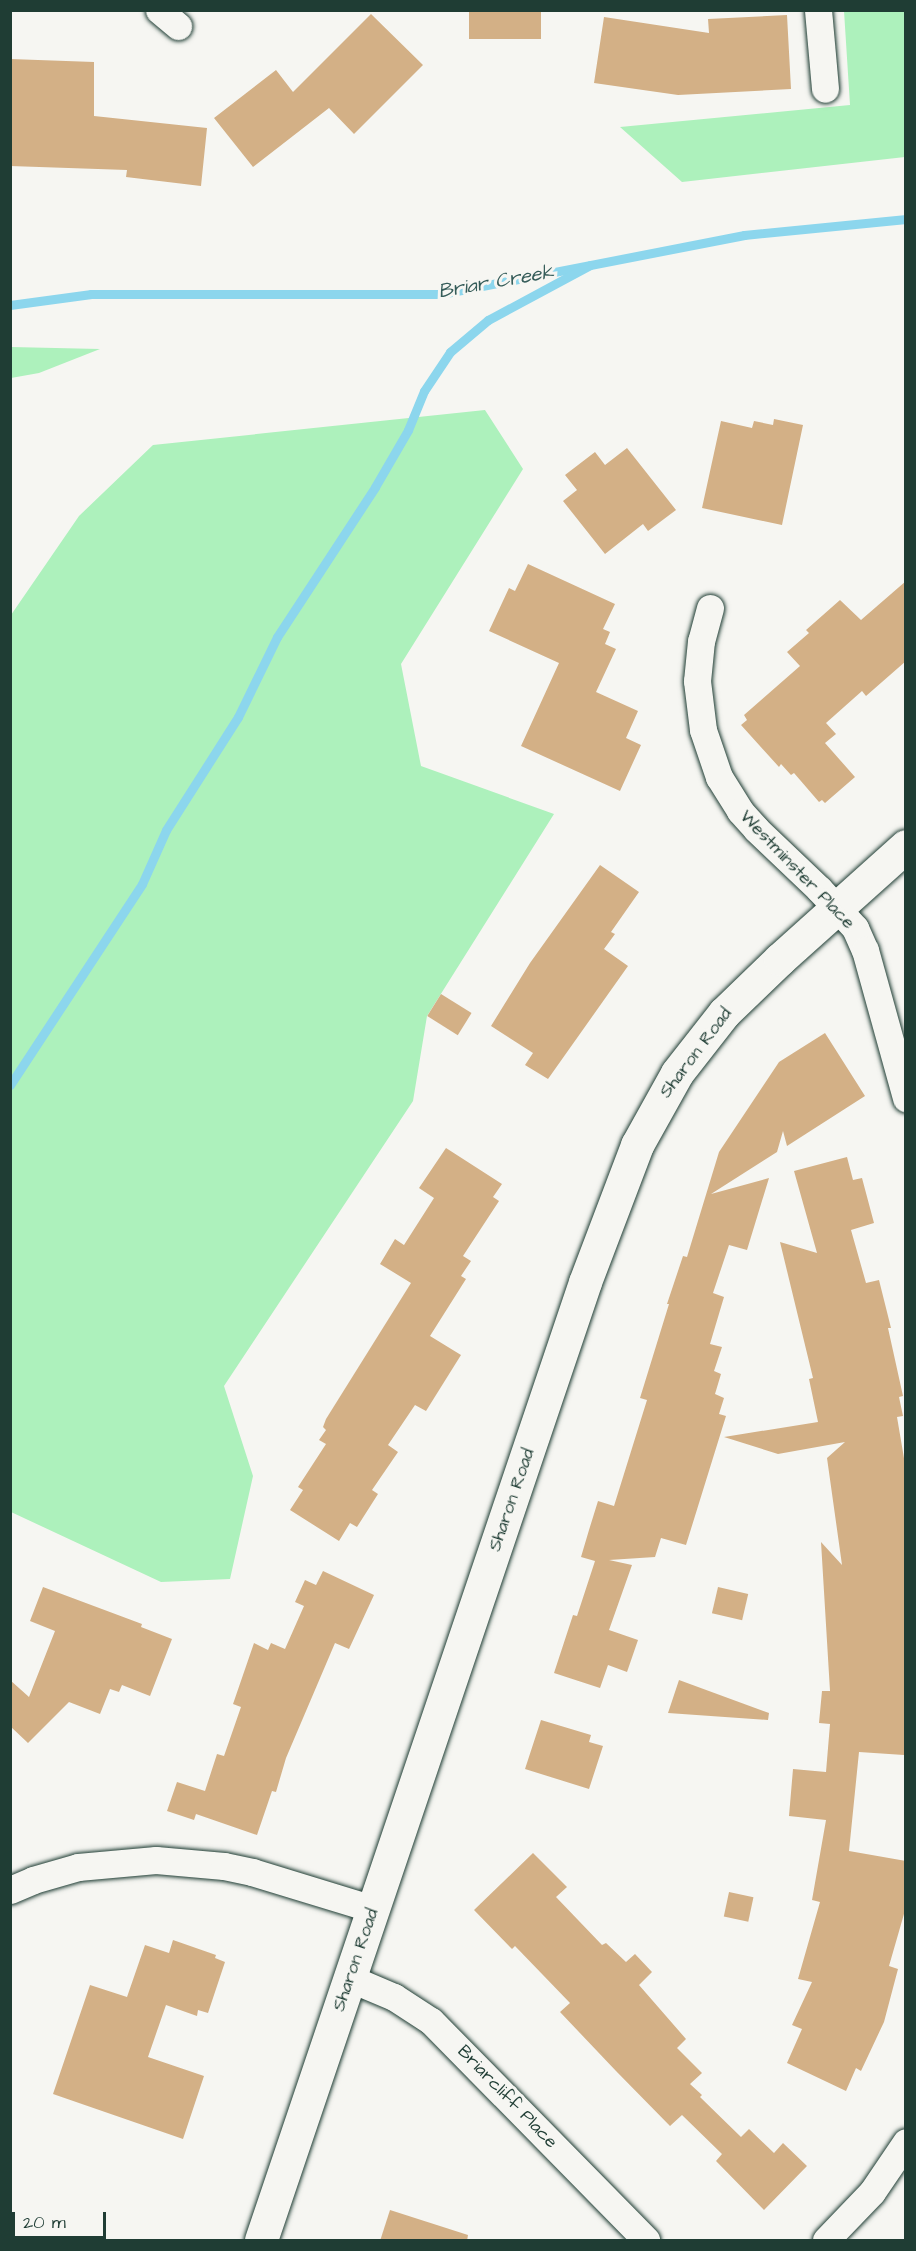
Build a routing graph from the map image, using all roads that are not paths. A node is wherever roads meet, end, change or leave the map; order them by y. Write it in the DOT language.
graph roads {
  1 [pos="818,10"];
  2 [pos="825,89"];
  3 [pos="710,608"];
  4 [pos="906,846"];
  5 [pos="837,907"];
  6 [pos="906,1098"];
  7 [pos="10,1890"];
  8 [pos="374,1909"];
  9 [pos="349,1978"];
  10 [pos="906,2142"];
  11 [pos="261,2241"];
  12 [pos="646,2241"];
  13 [pos="826,2241"];
  1 -- 2 [label="street"];
  3 -- 5 [label="street, Westminster Place"];
  4 -- 5 [label="street, Sharon Road"];
  5 -- 6 [label="street, Westminster Place"];
  5 -- 8 [label="street, Sharon Road"];
  7 -- 8 [label="street"];
  8 -- 9 [label="street, Sharon Road"];
  9 -- 11 [label="street, Sharon Road"];
  9 -- 12 [label="street, Briarcliff Place"];
  10 -- 13 [label="street"];
}
